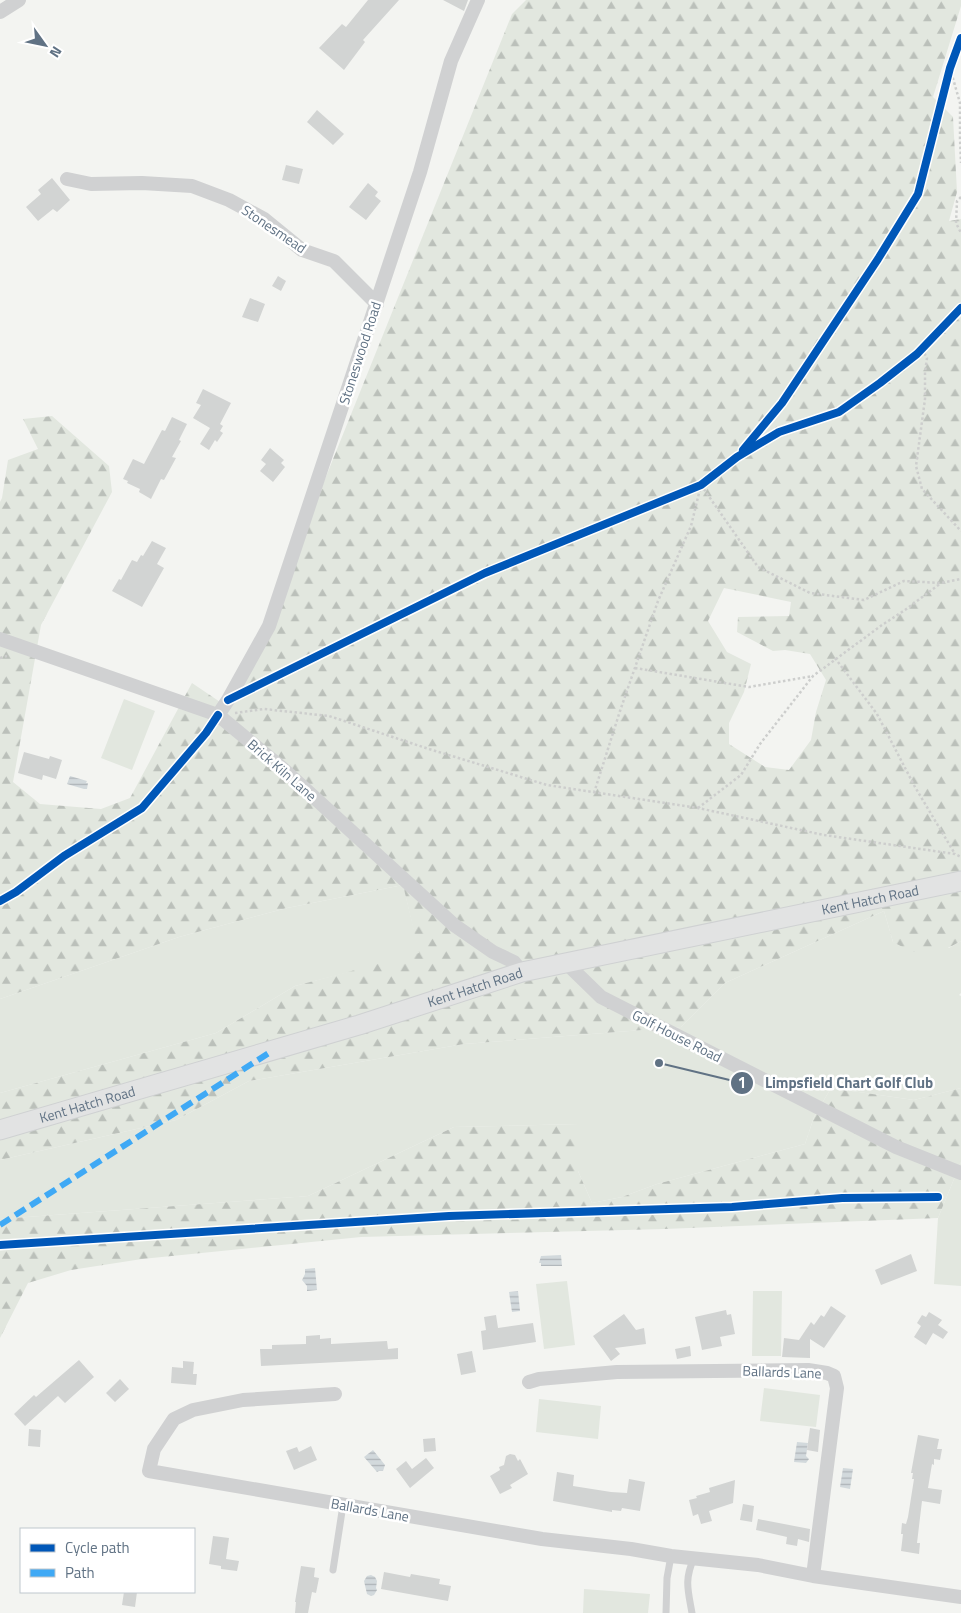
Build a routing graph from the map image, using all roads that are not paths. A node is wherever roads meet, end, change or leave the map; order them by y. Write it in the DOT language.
graph roads {
  1 [pos="19,0"];
  2 [pos="478,0"];
  3 [pos="0,12"];
  4 [pos="67,179"];
  5 [pos="377,304"];
  6 [pos="0,639"];
  7 [pos="218,715"];
  8 [pos="961,881"];
  9 [pos="565,962"];
  10 [pos="522,972"];
  11 [pos="0,1130"];
  12 [pos="961,1173"];
  13 [pos="529,1382"];
  14 [pos="335,1394"];
  15 [pos="343,1505"];
  16 [pos="671,1556"];
  17 [pos="694,1558"];
  18 [pos="333,1570"];
  19 [pos="813,1576"];
  20 [pos="961,1597"];
  21 [pos="666,1613"];
  22 [pos="692,1613"];
  1 -- 3 [label="street"];
  2 -- 5 [label="street, Stoneswood Road"];
  4 -- 5 [label="street, Stonesmead"];
  5 -- 7 [label="street, Stoneswood Road"];
  6 -- 7 [label="street, Brick Kiln Lane"];
  7 -- 10 [label="street, Brick Kiln Lane"];
  8 -- 9 [label="main road, Kent Hatch Road"];
  9 -- 10 [label="main road, Kent Hatch Road"];
  9 -- 12 [label="street, Golf House Road"];
  10 -- 11 [label="main road, Kent Hatch Road"];
  13 -- 19 [label="street, Ballards Lane"];
  14 -- 15 [label="street, Ballards Lane"];
  15 -- 16 [label="street, Ballards Lane"];
  15 -- 18 [label="lane"];
  16 -- 17 [label="street, Ballards Lane"];
  16 -- 21 [label="lane"];
  17 -- 19 [label="street, Ballards Lane"];
  17 -- 22 [label="lane"];
  19 -- 20 [label="street, Ballards Lane"];
}
